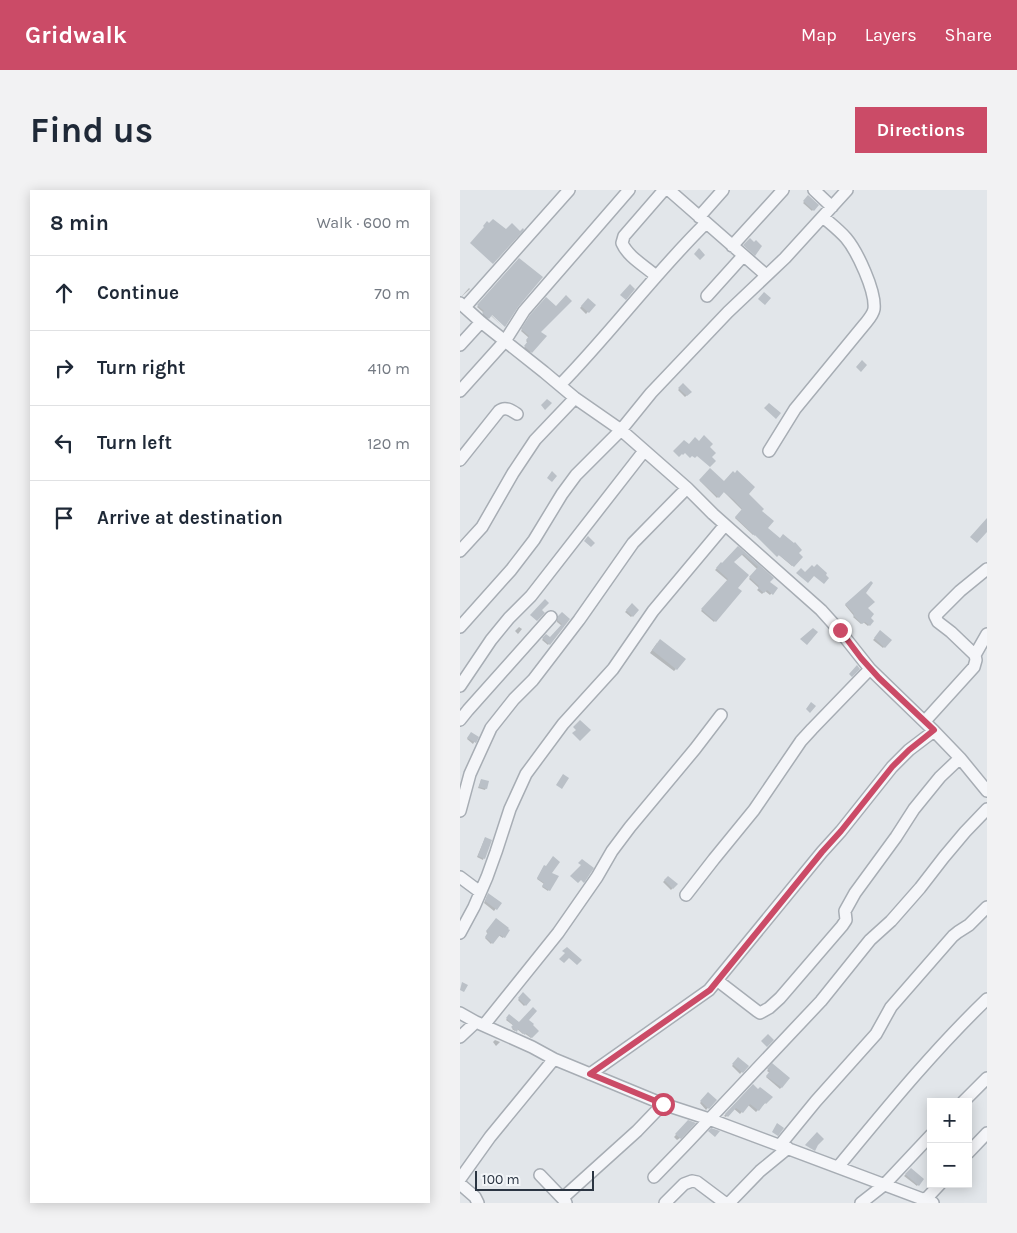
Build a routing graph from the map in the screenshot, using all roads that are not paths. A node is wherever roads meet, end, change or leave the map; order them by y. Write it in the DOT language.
graph roads {
  1 [pos="569,190"];
  2 [pos="629,190"];
  3 [pos="664,190"];
  4 [pos="669,190"];
  5 [pos="724,190"];
  6 [pos="783,190"];
  7 [pos="814,190"];
  8 [pos="847,190"];
  9 [pos="832,207"];
  10 [pos="823,216"];
  11 [pos="703,220"];
  12 [pos="732,246"];
  13 [pos="743,256"];
  14 [pos="766,275"];
  15 [pos="656,276"];
  16 [pos="707,296"];
  17 [pos="463,305"];
  18 [pos="481,322"];
  19 [pos="506,341"];
  20 [pos="460,345"];
  21 [pos="560,385"];
  22 [pos="460,391"];
  23 [pos="575,398"];
  24 [pos="517,414"];
  25 [pos="621,430"];
  26 [pos="644,451"];
  27 [pos="769,451"];
  28 [pos="460,460"];
  29 [pos="687,488"];
  30 [pos="725,525"];
  31 [pos="460,551"];
  32 [pos="987,569"];
  33 [pos="550,617"];
  34 [pos="460,627"];
  35 [pos="987,634"];
  36 [pos="975,655"];
  37 [pos="870,669"];
  38 [pos="460,686"];
  39 [pos="721,715"];
  40 [pos="460,720"];
  41 [pos="925,721"];
  42 [pos="934,730"];
  43 [pos="960,758"];
  44 [pos="987,791"];
  45 [pos="987,809"];
  46 [pos="460,810"];
  47 [pos="460,876"];
  48 [pos="480,892"];
  49 [pos="686,895"];
  50 [pos="987,907"];
  51 [pos="460,934"];
  52 [pos="718,981"];
  53 [pos="987,999"];
  54 [pos="460,1013"];
  55 [pos="480,1023"];
  56 [pos="460,1037"];
  57 [pos="554,1059"];
  58 [pos="590,1074"];
  59 [pos="987,1078"];
  60 [pos="967,1098"];
  61 [pos="663,1104"];
  62 [pos="709,1119"];
  63 [pos="987,1133"];
  64 [pos="927,1139"];
  65 [pos="784,1147"];
  66 [pos="972,1149"];
  67 [pos="838,1167"];
  68 [pos="540,1175"];
  69 [pos="654,1177"];
  70 [pos="460,1179"];
  71 [pos="460,1184"];
  72 [pos="884,1184"];
  73 [pos="936,1188"];
  74 [pos="922,1201"];
  75 [pos="565,1202"];
  76 [pos="478,1203"];
  77 [pos="664,1203"];
  78 [pos="725,1203"];
  79 [pos="729,1203"];
  80 [pos="861,1203"];
  1 -- 17 [label="street"];
  2 -- 19 [label="street"];
  3 -- 15 [label="street"];
  4 -- 11 [label="street"];
  5 -- 11 [label="street"];
  6 -- 12 [label="street"];
  7 -- 9 [label="street"];
  8 -- 9 [label="street"];
  9 -- 10 [label="street"];
  10 -- 14 [label="street"];
  10 -- 27 [label="street"];
  11 -- 12 [label="street"];
  11 -- 15 [label="street"];
  12 -- 13 [label="street"];
  13 -- 14 [label="street"];
  13 -- 16 [label="street"];
  14 -- 25 [label="street"];
  15 -- 21 [label="street"];
  17 -- 18 [label="street"];
  18 -- 19 [label="street"];
  18 -- 20 [label="street"];
  19 -- 21 [label="street"];
  19 -- 22 [label="street"];
  21 -- 23 [label="street"];
  23 -- 25 [label="street"];
  23 -- 31 [label="street"];
  24 -- 28 [label="street"];
  25 -- 26 [label="street"];
  25 -- 34 [label="street"];
  26 -- 29 [label="street"];
  26 -- 38 [label="street"];
  29 -- 30 [label="street"];
  29 -- 46 [label="street"];
  30 -- 37 [label="street"];
  30 -- 48 [label="street"];
  32 -- 36 [label="street"];
  33 -- 40 [label="street"];
  35 -- 36 [label="street"];
  36 -- 41 [label="street"];
  37 -- 41 [label="street"];
  37 -- 49 [label="street"];
  39 -- 55 [label="street"];
  41 -- 42 [label="street"];
  42 -- 43 [label="street"];
  42 -- 52 [label="street"];
  43 -- 44 [label="street"];
  43 -- 52 [label="street"];
  45 -- 62 [label="street"];
  47 -- 48 [label="street"];
  48 -- 51 [label="street"];
  50 -- 65 [label="street"];
  52 -- 58 [label="street"];
  53 -- 67 [label="street"];
  54 -- 55 [label="street"];
  55 -- 56 [label="street"];
  55 -- 57 [label="street"];
  57 -- 58 [label="street"];
  57 -- 70 [label="street"];
  58 -- 61 [label="street"];
  59 -- 60 [label="street"];
  61 -- 62 [label="street"];
  61 -- 75 [label="street"];
  62 -- 65 [label="street"];
  62 -- 69 [label="street"];
  63 -- 66 [label="street"];
  64 -- 72 [label="street"];
  65 -- 67 [label="street"];
  65 -- 79 [label="street"];
  67 -- 72 [label="street"];
  68 -- 75 [label="street"];
  71 -- 76 [label="street"];
  72 -- 74 [label="street"];
  72 -- 80 [label="street"];
  73 -- 74 [label="street"];
  77 -- 78 [label="street"];
}
